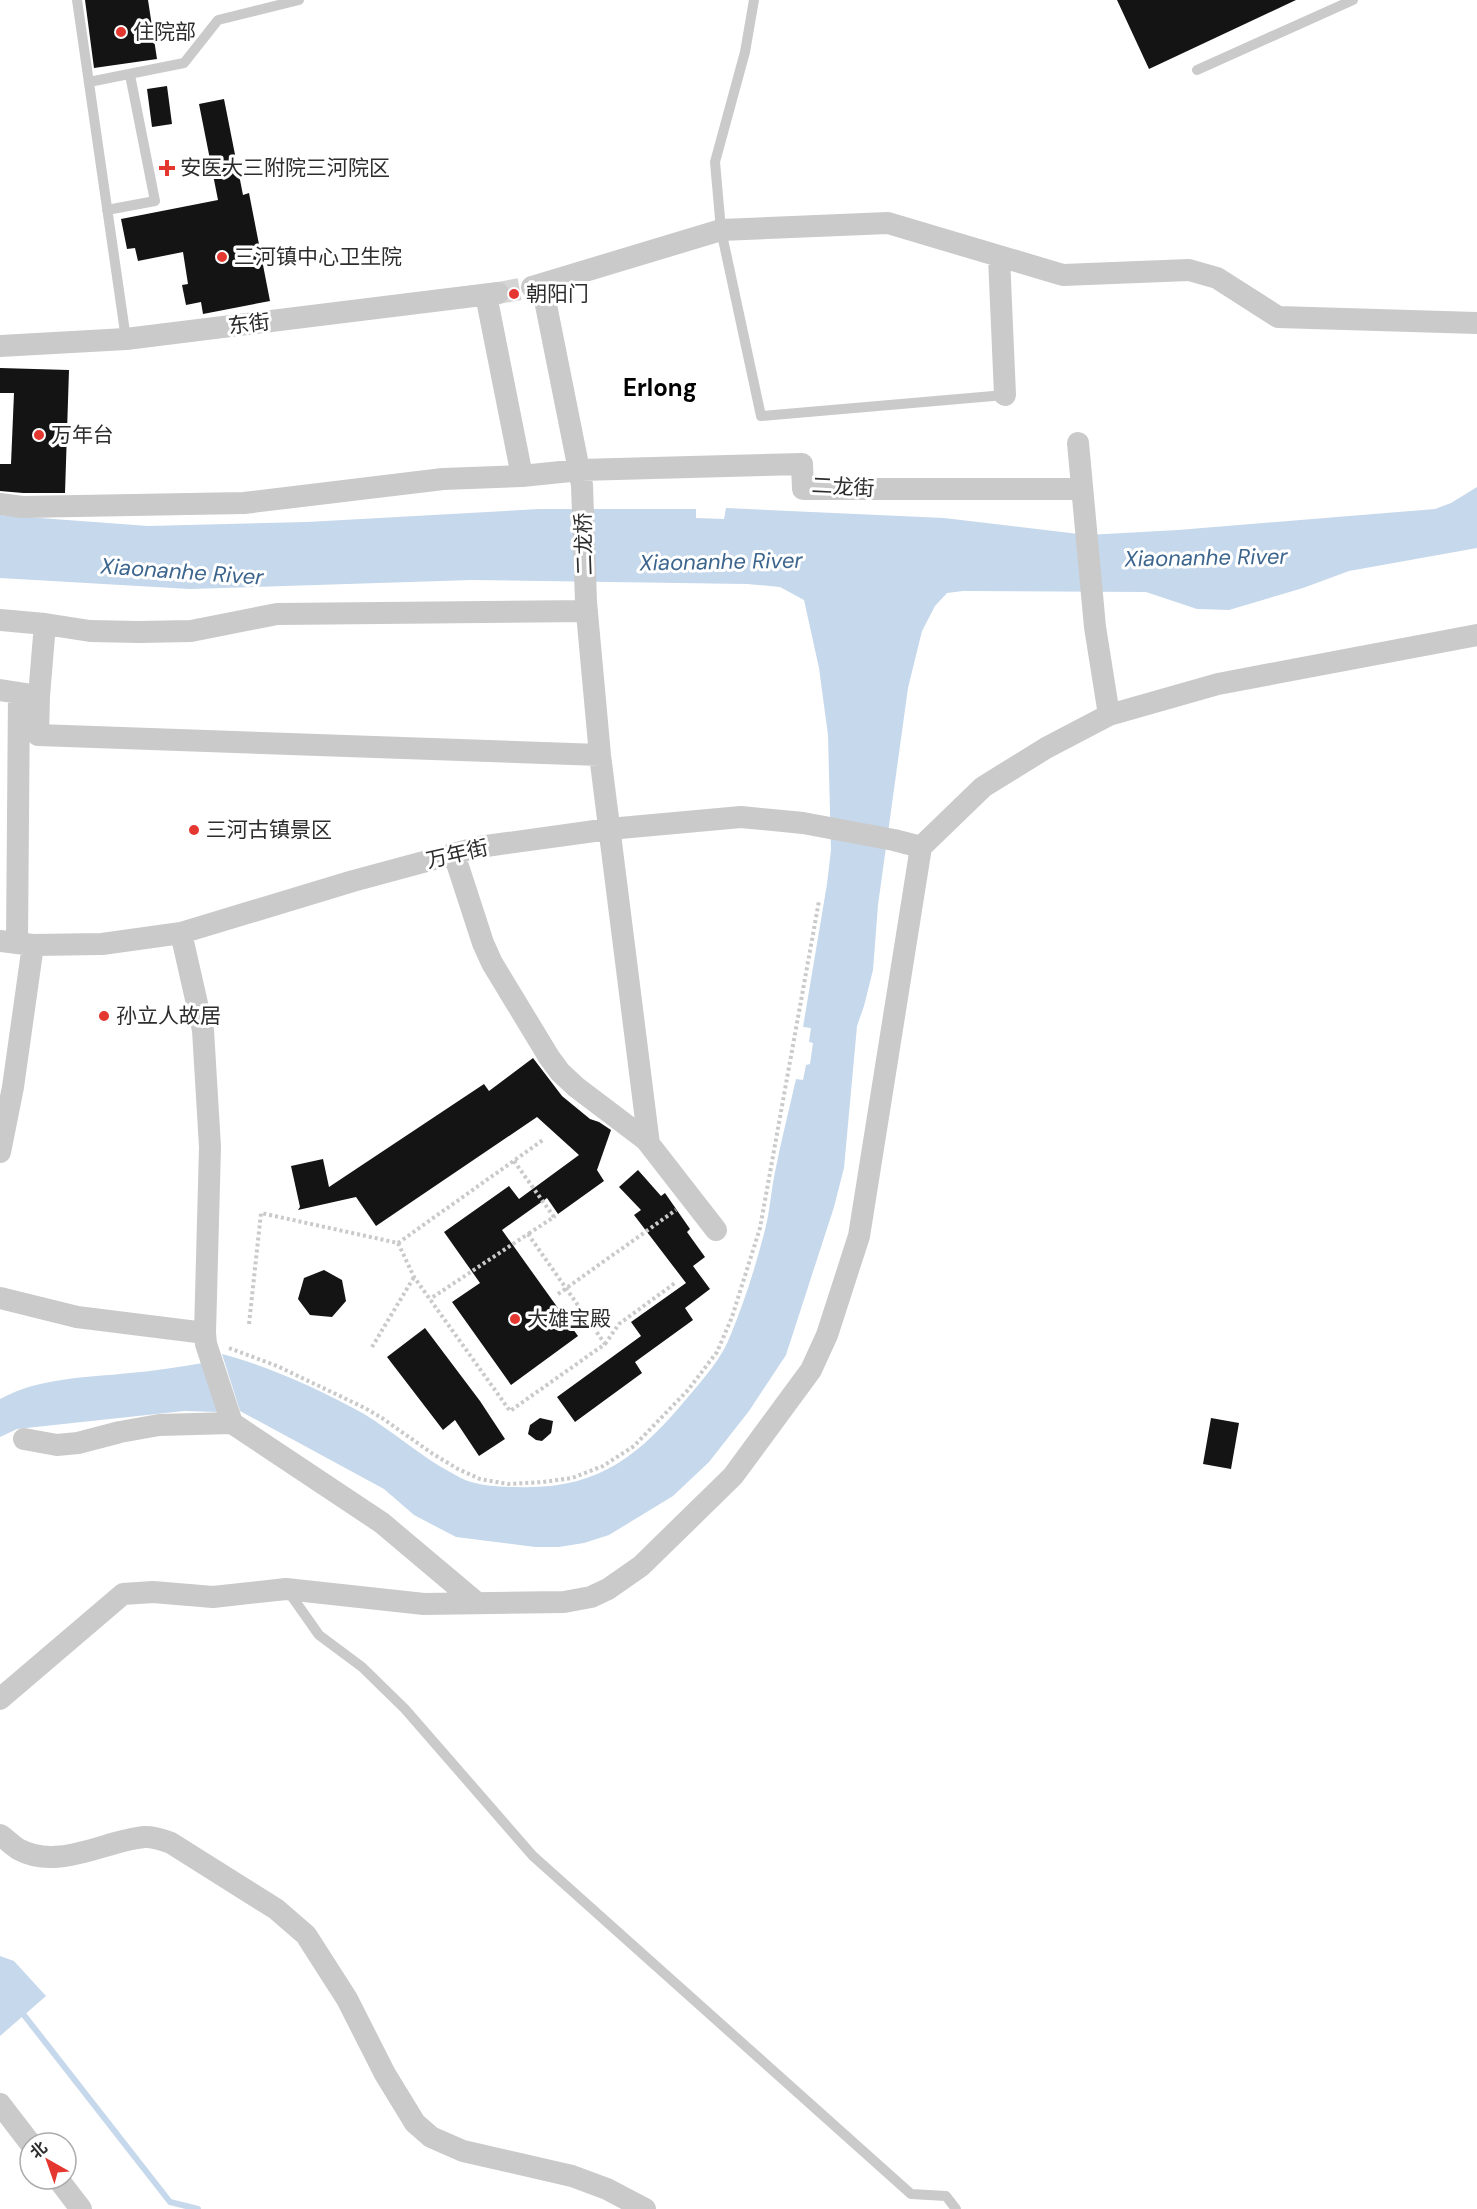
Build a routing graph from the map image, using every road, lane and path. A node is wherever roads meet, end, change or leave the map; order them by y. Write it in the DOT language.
graph roads {
  1 [pos="77,0"];
  2 [pos="299,0"];
  3 [pos="754,0"];
  4 [pos="1353,0"];
  5 [pos="1197,70"];
  6 [pos="130,75"];
  7 [pos="89,82"];
  8 [pos="107,210"];
  9 [pos="721,230"];
  10 [pos="999,257"];
  11 [pos="1477,323"];
  12 [pos="126,339"];
  13 [pos="0,346"];
  14 [pos="1005,395"];
  15 [pos="1078,443"];
  16 [pos="522,476"];
  17 [pos="581,477"];
  18 [pos="1081,489"];
  19 [pos="0,504"];
  20 [pos="586,606"];
  21 [pos="0,620"];
  22 [pos="45,624"];
  23 [pos="1477,635"];
  24 [pos="19,693"];
  25 [pos="1109,715"];
  26 [pos="600,755"];
  27 [pos="609,829"];
  28 [pos="921,847"];
  29 [pos="454,854"];
  30 [pos="819,901"];
  31 [pos="181,933"];
  32 [pos="17,943"];
  33 [pos="543,1140"];
  34 [pos="649,1144"];
  35 [pos="0,1152"];
  36 [pos="514,1161"];
  37 [pos="691,1199"];
  38 [pos="716,1230"];
  39 [pos="528,1234"];
  40 [pos="398,1243"];
  41 [pos="414,1276"];
  42 [pos="675,1283"];
  43 [pos="566,1288"];
  44 [pos="558,1294"];
  45 [pos="0,1298"];
  46 [pos="430,1299"];
  47 [pos="249,1324"];
  48 [pos="211,1341"];
  49 [pos="605,1344"];
  50 [pos="372,1347"];
  51 [pos="232,1423"];
  52 [pos="24,1439"];
  53 [pos="286,1589"];
  54 [pos="477,1603"];
  55 [pos="0,1699"];
  56 [pos="0,1834"];
  57 [pos="0,2104"];
  58 [pos="21,2131"];
  59 [pos="67,2191"];
  60 [pos="81,2209"];
  61 [pos="645,2209"];
  62 [pos="956,2209"];
  1 -- 7 [label="lane"];
  2 -- 6 [label="lane"];
  3 -- 9 [label="lane"];
  4 -- 5 [label="lane"];
  6 -- 7 [label="lane"];
  6 -- 8 [label="lane"];
  7 -- 8 [label="lane"];
  8 -- 12 [label="lane"];
  9 -- 10 [label="street"];
  9 -- 14 [label="lane"];
  9 -- 17 [label="street, 二龙桥"];
  10 -- 11 [label="street"];
  10 -- 14 [label="street"];
  12 -- 13 [label="street, 东街"];
  12 -- 16 [label="street, 东街"];
  15 -- 18 [label="street"];
  16 -- 17 [label="street"];
  16 -- 19 [label="street"];
  17 -- 18 [label="street, 二龙街"];
  17 -- 20 [label="street, 二龙桥"];
  18 -- 25 [label="street"];
  20 -- 22 [label="street"];
  20 -- 26 [label="street, 二龙桥"];
  21 -- 22 [label="street"];
  22 -- 24 [label="street"];
  23 -- 25 [label="street"];
  24 -- 26 [label="street"];
  24 -- 32 [label="street"];
  25 -- 28 [label="street"];
  26 -- 27 [label="street, 二龙桥"];
  27 -- 28 [label="street, 万年街"];
  27 -- 29 [label="street, 万年街"];
  27 -- 34 [label="street, 二龙桥"];
  28 -- 54 [label="street"];
  29 -- 31 [label="street, 万年街"];
  29 -- 34 [label="street"];
  30 -- 48 [label="path"];
  31 -- 32 [label="street, 万年街"];
  31 -- 48 [label="street"];
  32 -- 35 [label="street"];
  33 -- 36 [label="path"];
  34 -- 37 [label="street"];
  36 -- 39 [label="path"];
  36 -- 40 [label="path"];
  37 -- 38 [label="street"];
  37 -- 43 [label="path"];
  39 -- 43 [label="path"];
  39 -- 46 [label="path"];
  40 -- 41 [label="path"];
  40 -- 47 [label="path"];
  41 -- 46 [label="path"];
  41 -- 50 [label="path"];
  42 -- 49 [label="path"];
  43 -- 44 [label="path"];
  43 -- 49 [label="path"];
  45 -- 48 [label="street"];
  46 -- 49 [label="path"];
  48 -- 51 [label="street"];
  51 -- 52 [label="street"];
  51 -- 54 [label="street"];
  53 -- 54 [label="street"];
  53 -- 55 [label="street"];
  53 -- 62 [label="lane"];
  56 -- 61 [label="street"];
  57 -- 58 [label="street"];
  59 -- 60 [label="street"];
}
